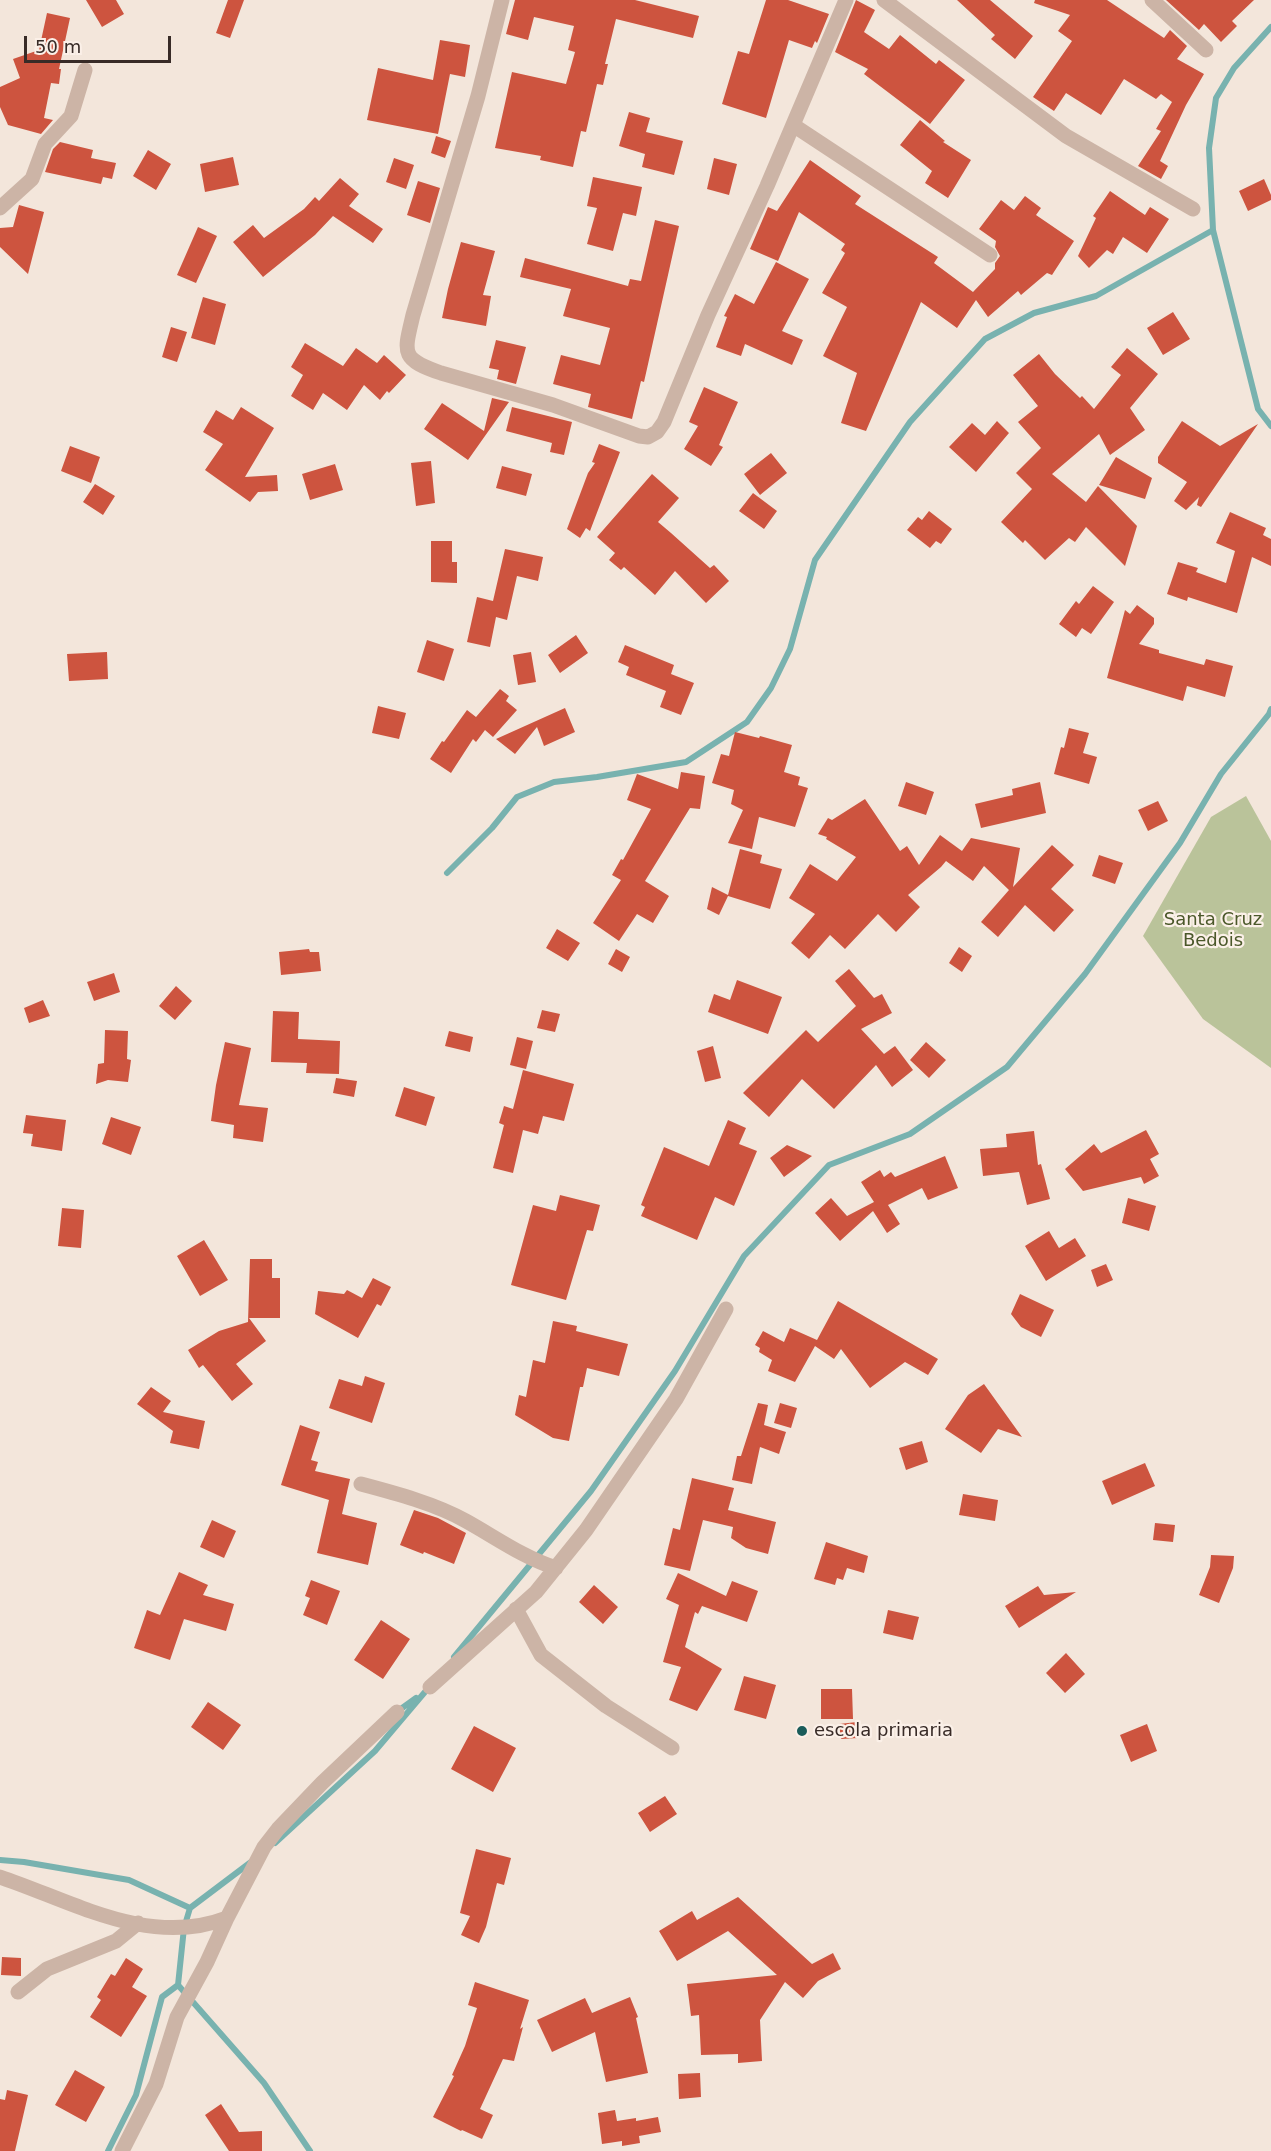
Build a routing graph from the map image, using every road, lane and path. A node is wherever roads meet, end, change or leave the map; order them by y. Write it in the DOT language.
graph roads {
  1 [pos="502,0"];
  2 [pos="846,0"];
  3 [pos="884,0"];
  4 [pos="1152,0"];
  5 [pos="1206,50"];
  6 [pos="85,70"];
  7 [pos="793,125"];
  8 [pos="0,208"];
  9 [pos="1193,209"];
  10 [pos="990,255"];
  11 [pos="726,1309"];
  12 [pos="362,1484"];
  13 [pos="556,1568"];
  14 [pos="516,1609"];
  15 [pos="429,1687"];
  16 [pos="397,1712"];
  17 [pos="672,1748"];
  18 [pos="0,1877"];
  19 [pos="226,1918"];
  20 [pos="138,1923"];
  21 [pos="18,1992"];
  22 [pos="122,2151"];
  1 -- 7 [label="street"];
  2 -- 7 [label="street"];
  3 -- 9 [label="street"];
  4 -- 5 [label="street"];
  6 -- 8 [label="street"];
  7 -- 10 [label="street"];
  11 -- 13 [label="street"];
  12 -- 13 [label="street"];
  13 -- 14 [label="street"];
  14 -- 15 [label="street"];
  14 -- 17 [label="street"];
  16 -- 19 [label="street"];
  18 -- 20 [label="street"];
  19 -- 20 [label="street"];
  19 -- 22 [label="street"];
  20 -- 21 [label="street"];
}
